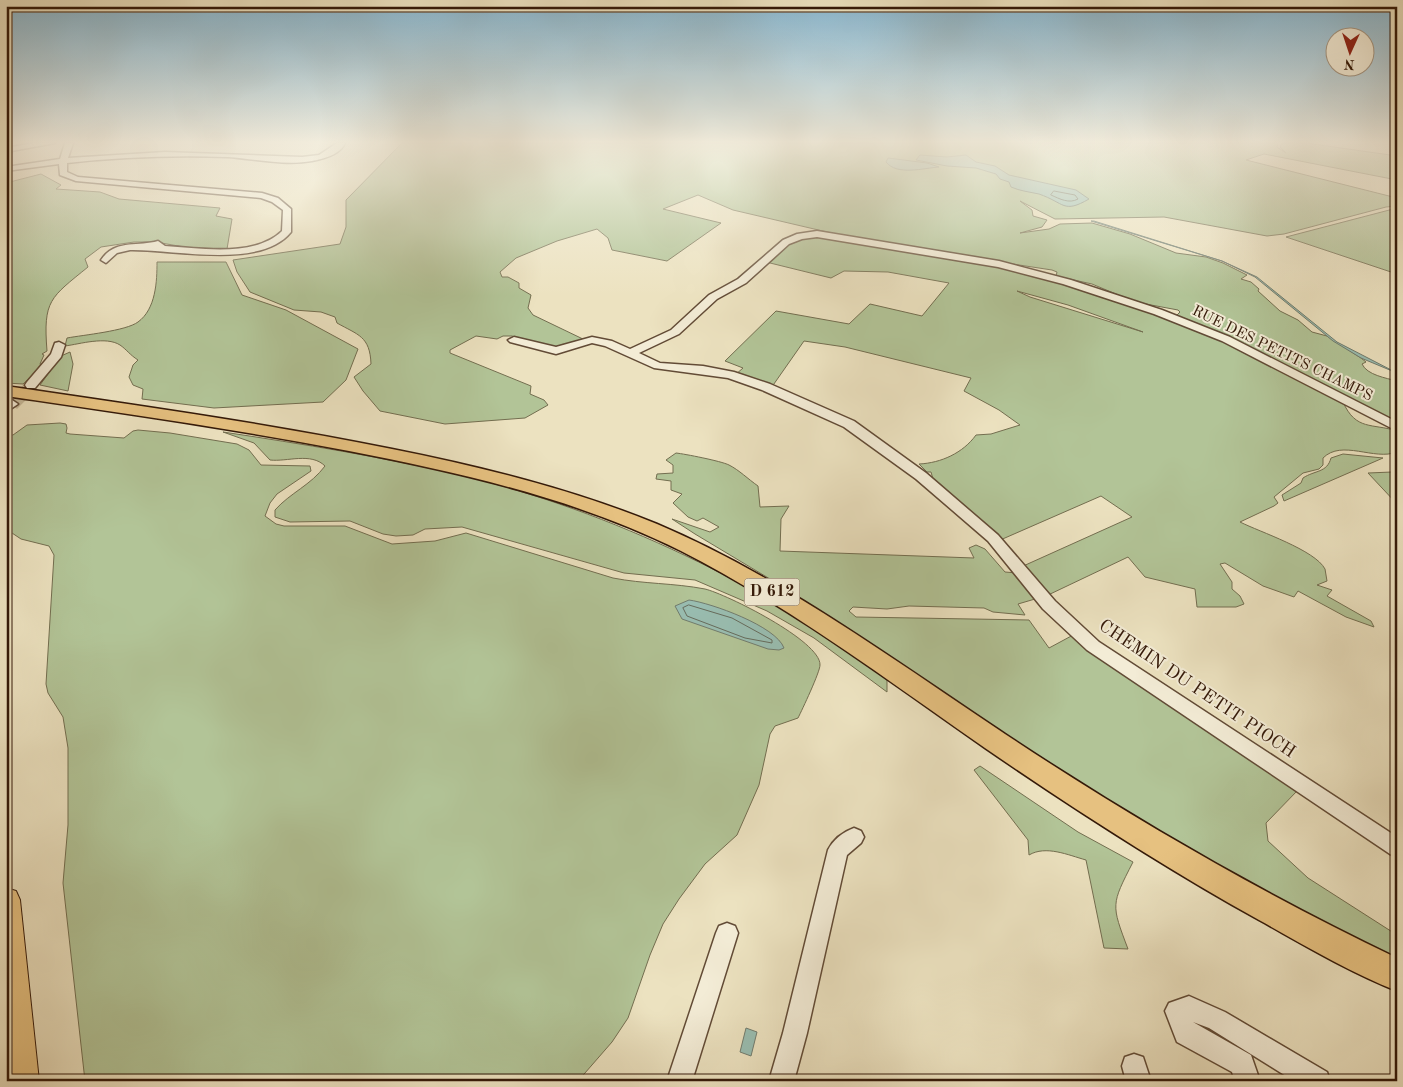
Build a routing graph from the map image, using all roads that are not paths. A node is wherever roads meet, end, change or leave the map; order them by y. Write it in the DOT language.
graph roads {
  1 [pos="237,194"];
  2 [pos="106,260"];
  3 [pos="514,340"];
  4 [pos="59,344"];
  5 [pos="630,353"];
  6 [pos="31,385"];
  7 [pos="8,400"];
  8 [pos="1397,427"];
  9 [pos="854,837"];
  10 [pos="1397,848"];
  11 [pos="6,900"];
  12 [pos="727,934"];
  13 [pos="1397,975"];
  14 [pos="23,1081"];
  15 [pos="679,1081"];
  16 [pos="781,1081"];
  17 [pos="1248,1081"];
  18 [pos="1318,1081"];
  1 -- 2 [label="street"];
  3 -- 5 [label="street, CHEMIN DU PETIT PIOCH"];
  4 -- 6 [label="street"];
  5 -- 8 [label="street, RUE DES PETITS CHAMPS"];
  5 -- 10 [label="street, CHEMIN DU PETIT PIOCH"];
  7 -- 13 [label="highway, D 612"];
  9 -- 16 [label="street"];
  11 -- 14 [label="main road"];
  12 -- 15 [label="street"];
  17 -- 18 [label="street"];
}
